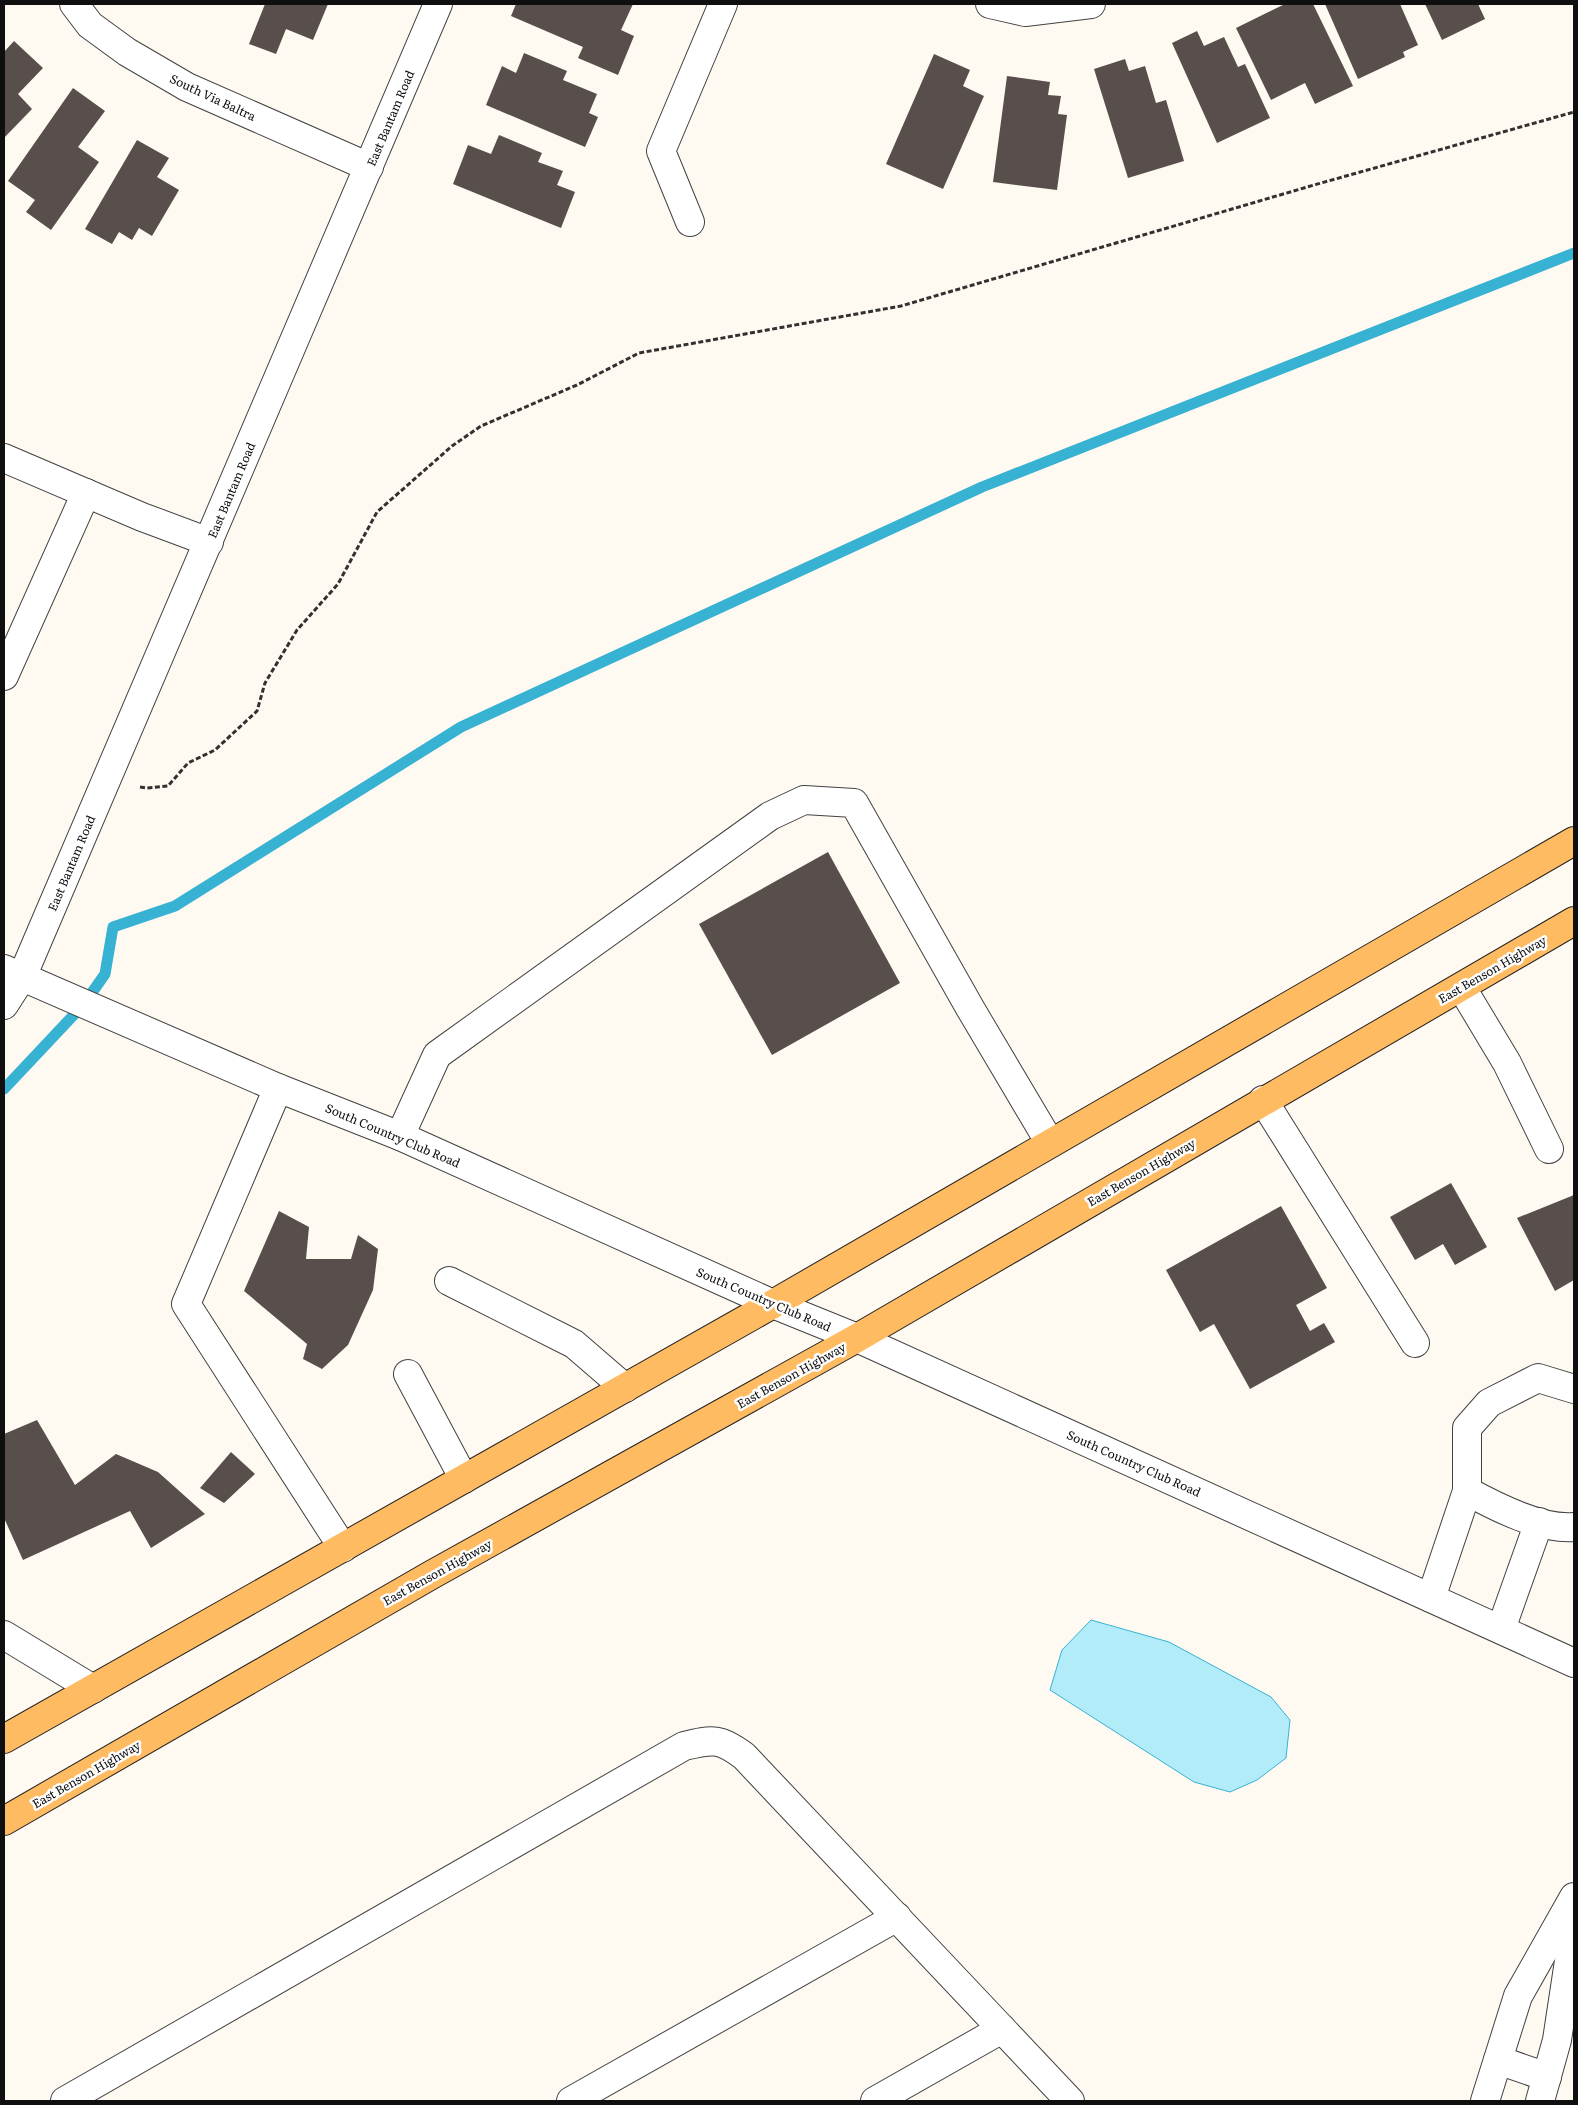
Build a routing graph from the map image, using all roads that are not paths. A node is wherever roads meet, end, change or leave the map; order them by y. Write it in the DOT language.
graph roads {
  1 [pos="74,4"];
  2 [pos="438,4"];
  3 [pos="723,4"];
  4 [pos="990,4"];
  5 [pos="1091,4"];
  6 [pos="369,167"];
  7 [pos="690,222"];
  8 [pos="4,458"];
  9 [pos="86,493"];
  10 [pos="208,542"];
  11 [pos="4,676"];
  12 [pos="1574,841"];
  13 [pos="1574,921"];
  14 [pos="13,973"];
  15 [pos="1462,988"];
  16 [pos="4,1005"];
  17 [pos="278,1088"];
  18 [pos="1264,1100"];
  19 [pos="400,1136"];
  20 [pos="1050,1143"];
  21 [pos="1549,1149"];
  22 [pos="449,1281"];
  23 [pos="773,1304"];
  24 [pos="857,1338"];
  25 [pos="1415,1343"];
  26 [pos="408,1374"];
  27 [pos="625,1388"];
  28 [pos="1574,1389"];
  29 [pos="464,1479"];
  30 [pos="1468,1491"];
  31 [pos="1539,1522"];
  32 [pos="1574,1528"];
  33 [pos="343,1548"];
  34 [pos="1431,1598"];
  35 [pos="1501,1629"];
  36 [pos="4,1635"];
  37 [pos="1574,1662"];
  38 [pos="94,1689"];
  39 [pos="4,1740"];
  40 [pos="4,1821"];
  41 [pos="1574,1897"];
  42 [pos="896,1917"];
  43 [pos="1574,1928"];
  44 [pos="1002,2029"];
  45 [pos="1498,2060"];
  46 [pos="1543,2089"];
  47 [pos="65,2101"];
  48 [pos="571,2101"];
  49 [pos="876,2101"];
  50 [pos="1070,2101"];
  51 [pos="1485,2101"];
  1 -- 6 [label="street, South Via Baltra"];
  2 -- 6 [label="street, East Bantam Road"];
  3 -- 7 [label="street"];
  4 -- 5 [label="street"];
  6 -- 10 [label="street, East Bantam Road"];
  8 -- 9 [label="street"];
  9 -- 10 [label="street"];
  9 -- 11 [label="street"];
  10 -- 14 [label="street, East Bantam Road"];
  12 -- 20 [label="main road"];
  13 -- 15 [label="main road, East Benson Highway"];
  14 -- 16 [label="street, East Bantam Road"];
  14 -- 17 [label="street, South Country Club Road"];
  15 -- 18 [label="main road, East Benson Highway"];
  15 -- 21 [label="street"];
  17 -- 19 [label="street, South Country Club Road"];
  17 -- 33 [label="street"];
  18 -- 24 [label="main road, East Benson Highway"];
  18 -- 25 [label="street"];
  19 -- 20 [label="street"];
  19 -- 23 [label="street, South Country Club Road"];
  20 -- 23 [label="main road"];
  22 -- 27 [label="street"];
  23 -- 24 [label="street, South Country Club Road"];
  23 -- 27 [label="main road"];
  24 -- 34 [label="street, South Country Club Road"];
  24 -- 40 [label="main road, East Benson Highway"];
  26 -- 29 [label="street"];
  27 -- 29 [label="main road"];
  28 -- 30 [label="street"];
  29 -- 33 [label="main road"];
  30 -- 31 [label="street"];
  30 -- 34 [label="street"];
  31 -- 32 [label="street"];
  31 -- 35 [label="street"];
  33 -- 38 [label="main road"];
  34 -- 35 [label="street, South Country Club Road"];
  35 -- 37 [label="street, South Country Club Road"];
  36 -- 38 [label="street"];
  38 -- 39 [label="main road"];
  41 -- 45 [label="street"];
  42 -- 44 [label="street"];
  42 -- 47 [label="street"];
  42 -- 48 [label="street"];
  43 -- 46 [label="street"];
  44 -- 49 [label="street"];
  44 -- 50 [label="street"];
  45 -- 46 [label="street"];
  45 -- 51 [label="street"];
}
